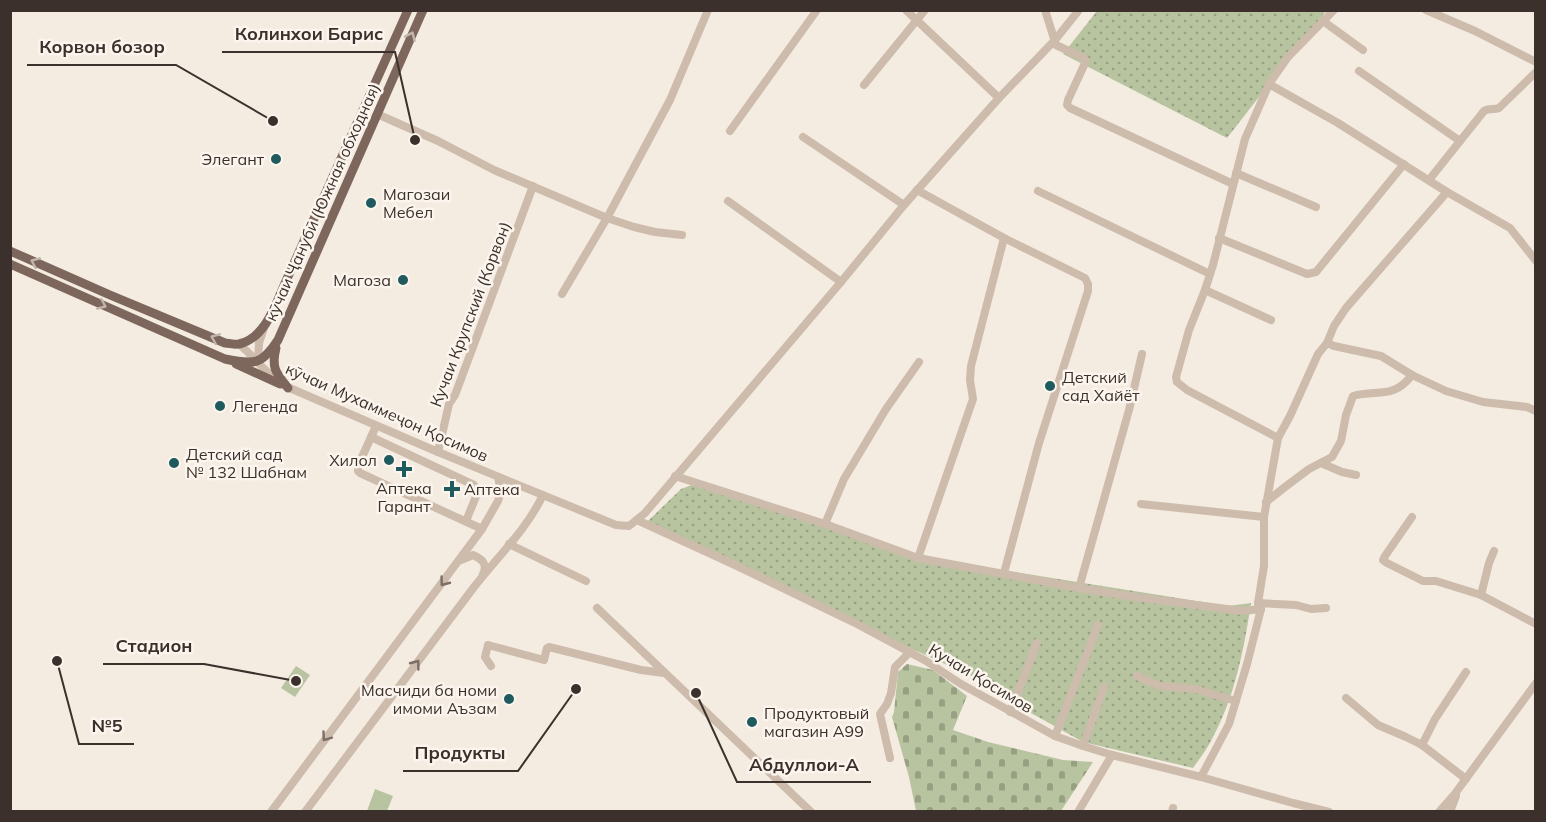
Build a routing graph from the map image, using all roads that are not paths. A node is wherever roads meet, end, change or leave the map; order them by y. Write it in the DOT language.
graph roads {
  1 [pos="408,10"];
  2 [pos="423,10"];
  3 [pos="708,10"];
  4 [pos="817,10"];
  5 [pos="906,10"];
  6 [pos="924,10"];
  7 [pos="1045,10"];
  8 [pos="1079,10"];
  9 [pos="1334,10"];
  10 [pos="1426,10"];
  11 [pos="916,20"];
  12 [pos="1323,21"];
  13 [pos="1054,40"];
  14 [pos="1363,50"];
  15 [pos="1536,62"];
  16 [pos="1359,71"];
  17 [pos="1536,72"];
  18 [pos="1269,84"];
  19 [pos="864,85"];
  20 [pos="999,98"];
  21 [pos="377,114"];
  22 [pos="730,131"];
  23 [pos="803,137"];
  24 [pos="1460,141"];
  25 [pos="1404,164"];
  26 [pos="1236,173"];
  27 [pos="1429,180"];
  28 [pos="1233,184"];
  29 [pos="533,186"];
  30 [pos="917,190"];
  31 [pos="1038,191"];
  32 [pos="1447,192"];
  33 [pos="728,201"];
  34 [pos="904,205"];
  35 [pos="1316,207"];
  36 [pos="607,218"];
  37 [pos="682,235"];
  38 [pos="1004,238"];
  39 [pos="1219,238"];
  40 [pos="10,251"];
  41 [pos="1536,261"];
  42 [pos="10,264"];
  43 [pos="1210,274"];
  44 [pos="841,282"];
  45 [pos="1205,290"];
  46 [pos="562,294"];
  47 [pos="1271,320"];
  48 [pos="265,325"];
  49 [pos="278,340"];
  50 [pos="1327,343"];
  51 [pos="239,344"];
  52 [pos="1142,354"];
  53 [pos="225,359"];
  54 [pos="258,362"];
  55 [pos="919,362"];
  56 [pos="1412,375"];
  57 [pos="284,386"];
  58 [pos="1536,411"];
  59 [pos="376,426"];
  60 [pos="371,437"];
  61 [pos="1278,438"];
  62 [pos="438,452"];
  63 [pos="1321,463"];
  64 [pos="1356,475"];
  65 [pos="675,476"];
  66 [pos="498,477"];
  67 [pos="543,495"];
  68 [pos="1266,502"];
  69 [pos="1141,504"];
  70 [pos="1264,517"];
  71 [pos="1412,517"];
  72 [pos="637,520"];
  73 [pos="466,521"];
  74 [pos="825,524"];
  75 [pos="482,529"];
  76 [pos="509,544"];
  77 [pos="1494,551"];
  78 [pos="918,558"];
  79 [pos="460,560"];
  80 [pos="1004,573"];
  81 [pos="481,578"];
  82 [pos="586,581"];
  83 [pos="1079,588"];
  84 [pos="1481,595"];
  85 [pos="1259,606"];
  86 [pos="597,608"];
  87 [pos="1326,608"];
  88 [pos="1536,624"];
  89 [pos="1098,625"];
  90 [pos="1037,643"];
  91 [pos="910,652"];
  92 [pos="491,666"];
  93 [pos="1466,672"];
  94 [pos="664,673"];
  95 [pos="1137,676"];
  96 [pos="1536,683"];
  97 [pos="1104,687"];
  98 [pos="1346,698"];
  99 [pos="1236,701"];
  100 [pos="1010,712"];
  101 [pos="1055,736"];
  102 [pos="1083,746"];
  103 [pos="1422,746"];
  104 [pos="1112,755"];
  105 [pos="890,758"];
  106 [pos="1201,777"];
  107 [pos="1466,779"];
  108 [pos="1457,791"];
  109 [pos="271,812"];
  110 [pos="305,812"];
  111 [pos="811,812"];
  112 [pos="1078,812"];
  113 [pos="1329,812"];
  114 [pos="1439,812"];
  115 [pos="1450,812"];
  1 -- 48 [label="main road, кӯчаи Ҷанубӣ (Южная обходная)"];
  21 -- 2 [label="main road, кӯчаи Ҷанубӣ (Южная обходная), one-way"];
  3 -- 36 [label="street"];
  4 -- 22 [label="street"];
  5 -- 11 [label="street"];
  6 -- 11 [label="street"];
  7 -- 13 [label="street"];
  8 -- 13 [label="street"];
  9 -- 12 [label="street"];
  10 -- 15 [label="street"];
  11 -- 19 [label="street"];
  11 -- 20 [label="street"];
  12 -- 14 [label="street"];
  12 -- 18 [label="street"];
  13 -- 20 [label="street"];
  13 -- 28 [label="street"];
  16 -- 24 [label="street"];
  17 -- 24 [label="street"];
  18 -- 25 [label="street"];
  18 -- 26 [label="street"];
  20 -- 30 [label="street"];
  21 -- 29 [label="street"];
  21 -- 49 [label="main road, кӯчаи Ҷанубӣ (Южная обходная)"];
  23 -- 34 [label="street"];
  24 -- 27 [label="street"];
  25 -- 27 [label="street"];
  25 -- 39 [label="street"];
  26 -- 28 [label="street"];
  26 -- 35 [label="street"];
  27 -- 32 [label="street"];
  28 -- 39 [label="street"];
  29 -- 36 [label="street"];
  29 -- 62 [label="street, Кучаи Крупский (Корвон)"];
  30 -- 34 [label="street"];
  30 -- 38 [label="street"];
  31 -- 43 [label="street"];
  32 -- 41 [label="street"];
  32 -- 50 [label="street"];
  33 -- 44 [label="street"];
  34 -- 44 [label="street"];
  36 -- 37 [label="street"];
  36 -- 46 [label="street"];
  38 -- 78 [label="street"];
  38 -- 80 [label="street"];
  39 -- 43 [label="street"];
  51 -- 40 [label="main road, кӯчаи Мухаммеҷон Қосимов, one-way"];
  42 -- 53 [label="main road, one-way"];
  43 -- 45 [label="street"];
  44 -- 65 [label="street"];
  45 -- 47 [label="street"];
  45 -- 61 [label="street"];
  48 -- 51 [label="main road"];
  48 -- 54 [label="street"];
  49 -- 54 [label="main road"];
  49 -- 57 [label="main road"];
  50 -- 56 [label="street"];
  50 -- 61 [label="street"];
  51 -- 54 [label="street, кӯчаи Мухаммеҷон Қосимов"];
  52 -- 83 [label="street"];
  53 -- 54 [label="main road"];
  53 -- 57 [label="main road"];
  54 -- 57 [label="street, кӯчаи Мухаммеҷон Қосимов"];
  55 -- 74 [label="street"];
  56 -- 58 [label="street"];
  56 -- 63 [label="street"];
  57 -- 59 [label="street, кӯчаи Мухаммеҷон Қосимов"];
  59 -- 60 [label="street"];
  59 -- 62 [label="street, кӯчаи Мухаммеҷон Қосимов"];
  60 -- 73 [label="street"];
  60 -- 73 [label="street"];
  61 -- 68 [label="street"];
  62 -- 66 [label="street, кӯчаи Мухаммеҷон Қосимов"];
  63 -- 64 [label="street"];
  63 -- 68 [label="street"];
  65 -- 72 [label="street"];
  65 -- 74 [label="street"];
  66 -- 67 [label="street"];
  66 -- 75 [label="street, кӯчаи Мухаммеҷон Қосимов"];
  67 -- 72 [label="street"];
  67 -- 76 [label="street"];
  68 -- 70 [label="street"];
  69 -- 70 [label="street"];
  70 -- 85 [label="street"];
  71 -- 84 [label="street"];
  72 -- 91 [label="street, Кучаи Қосимов"];
  73 -- 75 [label="street"];
  74 -- 78 [label="street"];
  75 -- 79 [label="street, кӯчаи Мухаммеҷон Қосимов"];
  76 -- 81 [label="street"];
  76 -- 82 [label="street"];
  77 -- 84 [label="street"];
  78 -- 80 [label="street"];
  79 -- 81 [label="street"];
  79 -- 109 [label="street, кӯчаи Мухаммеҷон Қосимов, one-way"];
  80 -- 83 [label="street"];
  110 -- 81 [label="street, one-way"];
  83 -- 85 [label="street"];
  84 -- 88 [label="street"];
  85 -- 87 [label="street"];
  85 -- 99 [label="street"];
  86 -- 94 [label="street"];
  89 -- 101 [label="street"];
  90 -- 100 [label="street"];
  91 -- 100 [label="street, Кучаи Қосимов"];
  91 -- 105 [label="street"];
  92 -- 94 [label="street"];
  93 -- 103 [label="street"];
  94 -- 111 [label="street"];
  95 -- 99 [label="street"];
  96 -- 107 [label="street"];
  97 -- 102 [label="street"];
  98 -- 103 [label="street"];
  99 -- 106 [label="street"];
  100 -- 101 [label="street, Кучаи Қосимов"];
  101 -- 102 [label="street, Кучаи Қосимов"];
  102 -- 104 [label="street, Кучаи Қосимов"];
  103 -- 107 [label="street"];
  104 -- 106 [label="street, Кучаи Қосимов"];
  104 -- 112 [label="street"];
  106 -- 113 [label="street, Кучаи Қосимов"];
  107 -- 108 [label="street"];
  108 -- 114 [label="street"];
  108 -- 115 [label="street"];
}
